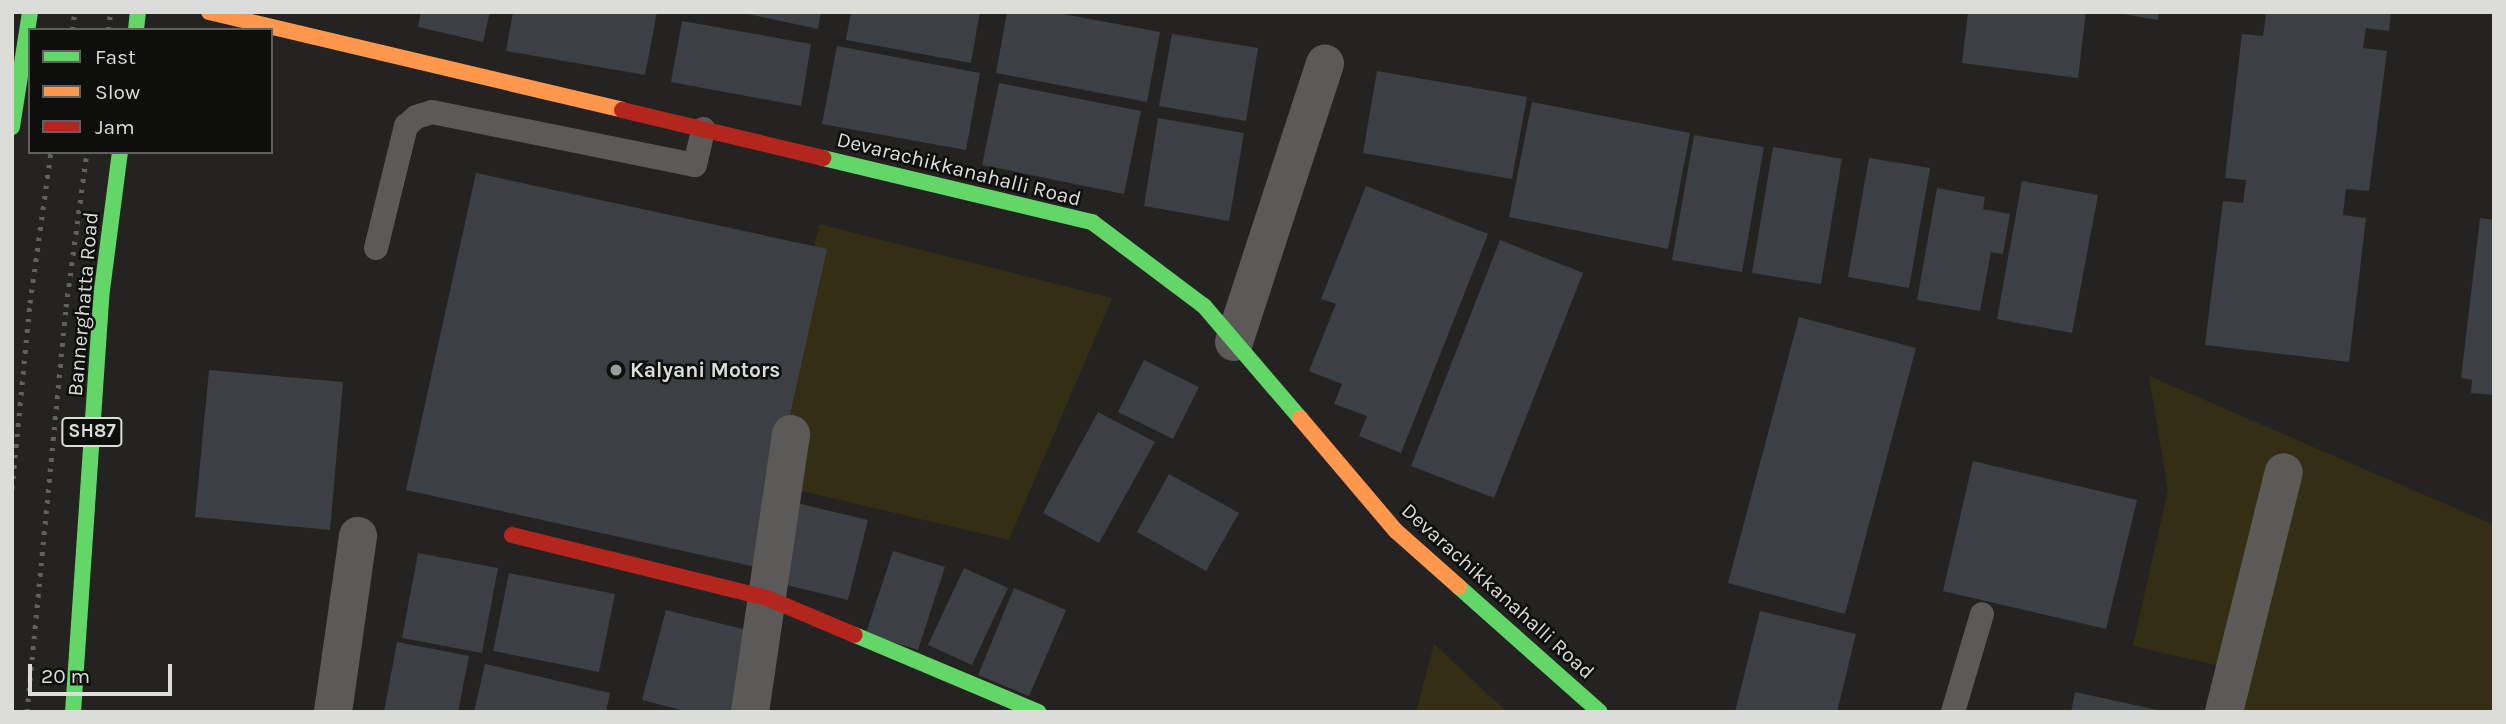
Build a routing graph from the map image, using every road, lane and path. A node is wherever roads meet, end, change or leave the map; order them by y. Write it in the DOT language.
graph roads {
  1 [pos="30,12"];
  2 [pos="209,12"];
  3 [pos="1325,64"];
  4 [pos="12,127"];
  5 [pos="703,129"];
  6 [pos="120,154"];
  7 [pos="376,248"];
  8 [pos="1234,342"];
  9 [pos="791,434"];
  10 [pos="2284,472"];
  11 [pos="512,535"];
  12 [pos="358,536"];
  13 [pos="767,598"];
  14 [pos="1982,614"];
  15 [pos="73,712"];
  16 [pos="333,712"];
  17 [pos="750,712"];
  18 [pos="1038,712"];
  19 [pos="1600,712"];
  20 [pos="1953,712"];
  21 [pos="2224,712"];
  1 -- 4 [label="street"];
  2 -- 5 [label="street, Devarachikkanahalli Road"];
  3 -- 8 [label="street"];
  5 -- 7 [label="lane"];
  5 -- 8 [label="street, Devarachikkanahalli Road"];
  6 -- 15 [label="street, Bannerghatta Road / SH87"];
  8 -- 19 [label="street, Devarachikkanahalli Road"];
  9 -- 13 [label="street"];
  10 -- 21 [label="street"];
  11 -- 13 [label="street"];
  12 -- 16 [label="street"];
  13 -- 17 [label="street"];
  13 -- 18 [label="street"];
  14 -- 20 [label="lane"];
}
